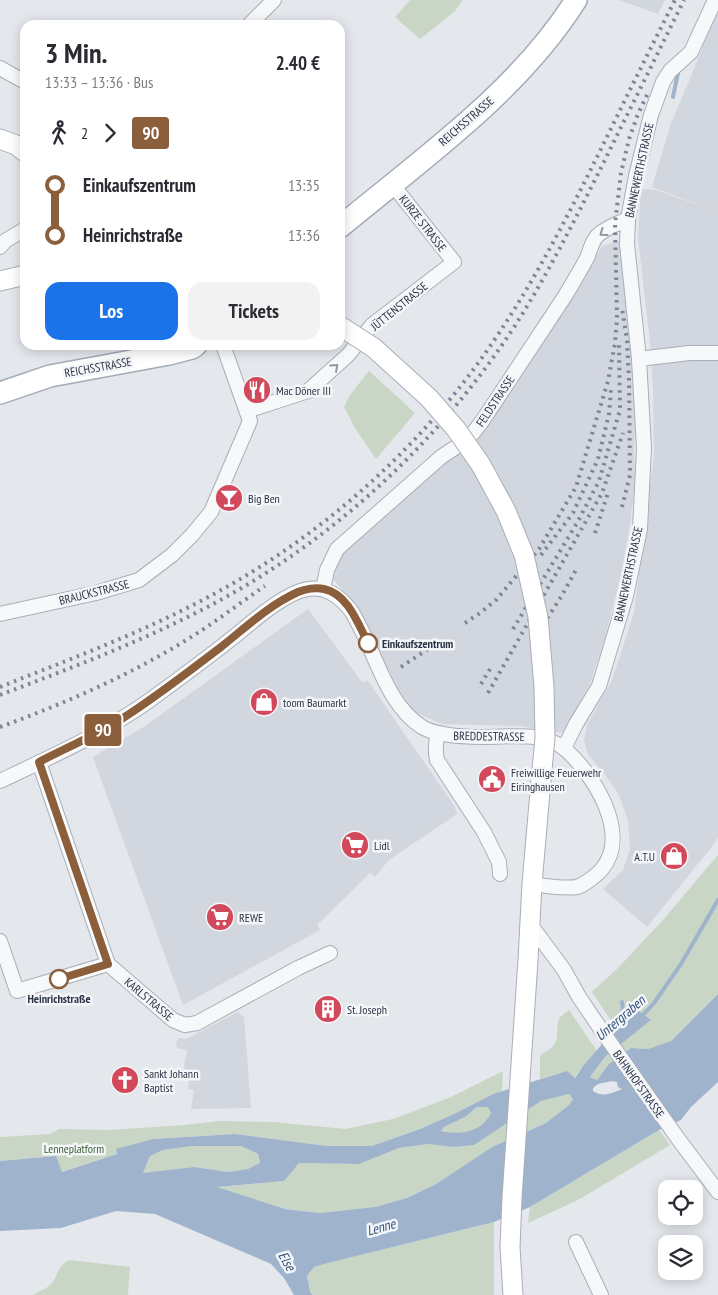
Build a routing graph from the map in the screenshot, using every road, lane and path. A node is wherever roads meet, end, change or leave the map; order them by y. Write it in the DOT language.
graph roads {
  1 [pos="274,0"];
  2 [pos="576,0"];
  3 [pos="715,0"];
  4 [pos="254,20"];
  5 [pos="0,68"];
  6 [pos="20,79"];
  7 [pos="0,139"];
  8 [pos="20,148"];
  9 [pos="392,184"];
  10 [pos="628,219"];
  11 [pos="345,223"];
  12 [pos="20,232"];
  13 [pos="0,247"];
  14 [pos="454,262"];
  15 [pos="20,276"];
  16 [pos="0,281"];
  17 [pos="345,329"];
  18 [pos="184,350"];
  19 [pos="225,350"];
  20 [pos="718,353"];
  21 [pos="640,359"];
  22 [pos="0,393"];
  23 [pos="248,416"];
  24 [pos="323,589"];
  25 [pos="0,614"];
  26 [pos="438,733"];
  27 [pos="564,748"];
  28 [pos="39,762"];
  29 [pos="0,781"];
  30 [pos="500,874"];
  31 [pos="532,884"];
  32 [pos="530,924"];
  33 [pos="0,941"];
  34 [pos="330,954"];
  35 [pos="108,964"];
  36 [pos="718,1192"];
  37 [pos="576,1242"];
  38 [pos="513,1295"];
  39 [pos="601,1295"];
  1 -- 4 [label="street"];
  2 -- 9 [label="main road, REICHSSTRASSE"];
  3 -- 10 [label="street, BANNEWERTHSTRASSE"];
  5 -- 6 [label="street"];
  7 -- 8 [label="main road"];
  9 -- 11 [label="main road, REICHSSTRASSE"];
  9 -- 14 [label="street, KURZE STRASSE"];
  10 -- 21 [label="street, BANNEWERTHSTRASSE"];
  10 -- 24 [label="street, FELDSTRASSE, one-way"];
  12 -- 13 [label="street"];
  23 -- 14 [label="street, JÜTTENSTRASSE, one-way"];
  15 -- 16 [label="main road"];
  17 -- 31 [label="main road, bridge"];
  18 -- 22 [label="main road, REICHSSTRASSE"];
  19 -- 23 [label="street"];
  20 -- 21 [label="street"];
  21 -- 27 [label="street, BANNEWERTHSTRASSE"];
  23 -- 25 [label="street, BRAUCKSTRASSE"];
  24 -- 26 [label="street, BREDDESTRASSE"];
  24 -- 28 [label="street"];
  26 -- 27 [label="street, BREDDESTRASSE"];
  26 -- 30 [label="street, BREDDESTRASSE"];
  27 -- 31 [label="street, BREDDESTRASSE"];
  28 -- 29 [label="street"];
  28 -- 35 [label="street"];
  31 -- 32 [label="main road"];
  32 -- 36 [label="street, BAHNHOFSTRASSE"];
  32 -- 38 [label="main road"];
  33 -- 35 [label="street"];
  34 -- 35 [label="street, KARLSTRASSE"];
  37 -- 39 [label="street"];
}
